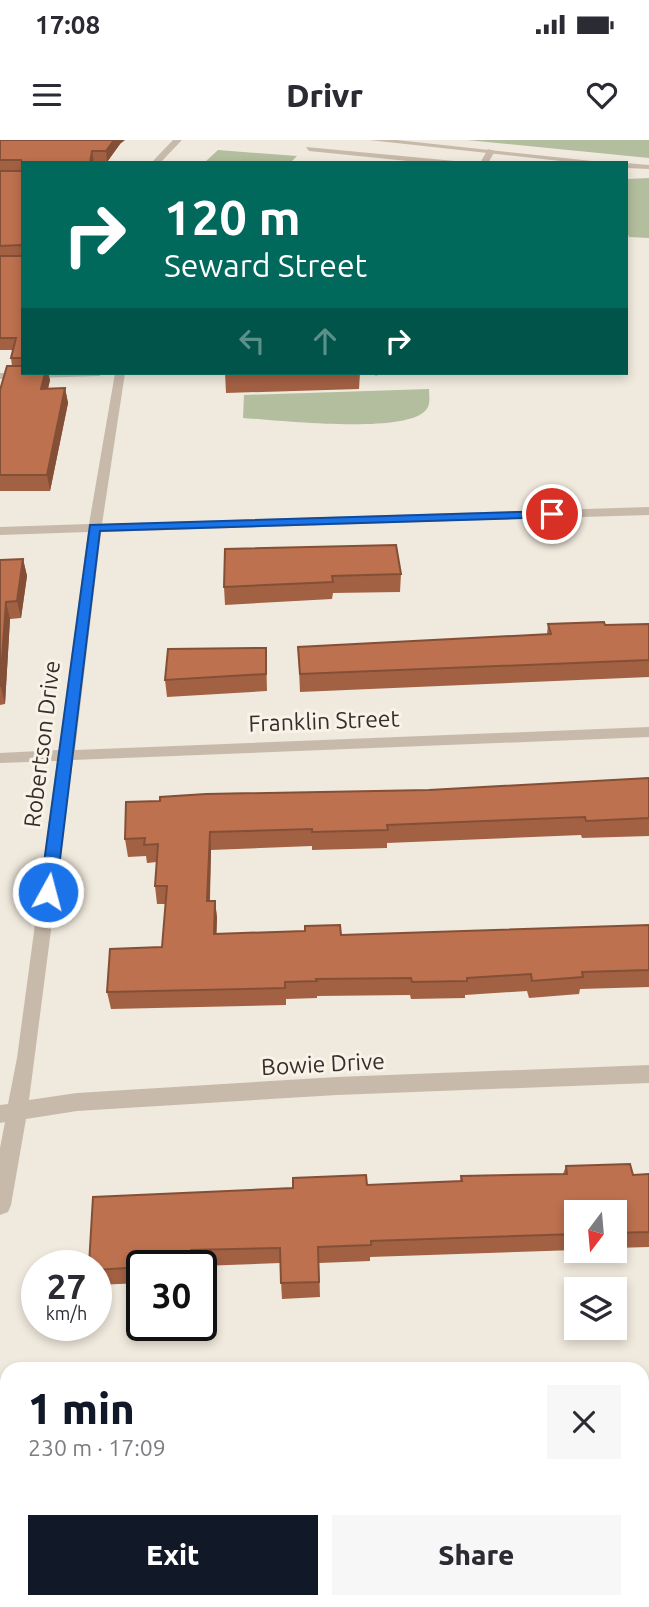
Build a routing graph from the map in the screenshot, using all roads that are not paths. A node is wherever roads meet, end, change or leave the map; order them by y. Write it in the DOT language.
graph roads {
  1 [pos="178,140"];
  2 [pos="373,140"];
  3 [pos="310,148"];
  4 [pos="491,152"];
  5 [pos="157,161"];
  6 [pos="436,161"];
  7 [pos="485,161"];
  8 [pos="586,161"];
  9 [pos="628,165"];
  10 [pos="649,167"];
  11 [pos="33,375"];
  12 [pos="120,375"];
  13 [pos="0,376"];
  14 [pos="649,511"];
  15 [pos="94,528"];
  16 [pos="0,531"];
  17 [pos="649,732"];
  18 [pos="66,754"];
  19 [pos="0,758"];
  20 [pos="649,1074"];
  21 [pos="9,1112"];
  22 [pos="0,1205"];
  1 -- 5 [label="street"];
  2 -- 4 [label="street"];
  3 -- 6 [label="street"];
  4 -- 7 [label="street"];
  4 -- 8 [label="street"];
  9 -- 10 [label="street"];
  11 -- 13 [label="street"];
  12 -- 15 [label="street, Robertson Drive"];
  14 -- 15 [label="street"];
  15 -- 16 [label="street"];
  15 -- 18 [label="street, Robertson Drive"];
  17 -- 18 [label="street, Franklin Street"];
  18 -- 19 [label="street, Franklin Street"];
  18 -- 21 [label="street, Robertson Drive"];
  20 -- 21 [label="street, Bowie Drive"];
  21 -- 22 [label="street, Robertson Drive"];
}
